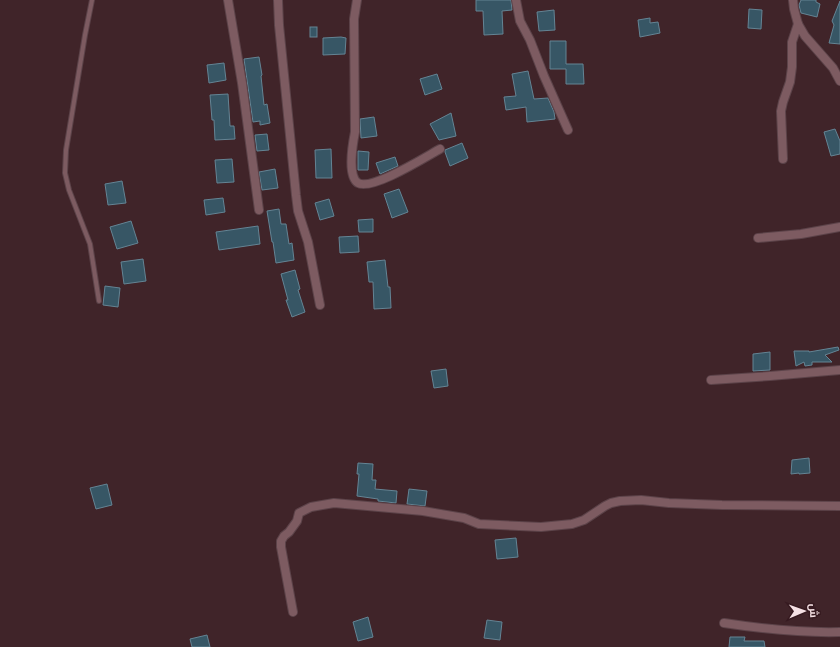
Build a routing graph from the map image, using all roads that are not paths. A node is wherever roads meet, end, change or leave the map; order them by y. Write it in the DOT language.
graph roads {
  1 [pos="92,0"];
  2 [pos="228,0"];
  3 [pos="278,0"];
  4 [pos="357,0"];
  5 [pos="516,0"];
  6 [pos="793,0"];
  7 [pos="798,24"];
  8 [pos="840,82"];
  9 [pos="568,130"];
  10 [pos="440,149"];
  11 [pos="783,159"];
  12 [pos="259,210"];
  13 [pos="840,227"];
  14 [pos="758,238"];
  15 [pos="99,301"];
  16 [pos="320,305"];
  17 [pos="840,370"];
  18 [pos="711,380"];
  19 [pos="840,506"];
  20 [pos="293,612"];
  21 [pos="724,623"];
  22 [pos="840,632"];
  1 -- 15 [label="lane"];
  2 -- 12 [label="street"];
  3 -- 16 [label="street"];
  4 -- 10 [label="street"];
  5 -- 9 [label="street"];
  6 -- 7 [label="street"];
  7 -- 8 [label="street"];
  7 -- 11 [label="street"];
  13 -- 14 [label="street"];
  17 -- 18 [label="street"];
  19 -- 20 [label="street"];
  21 -- 22 [label="street"];
}
